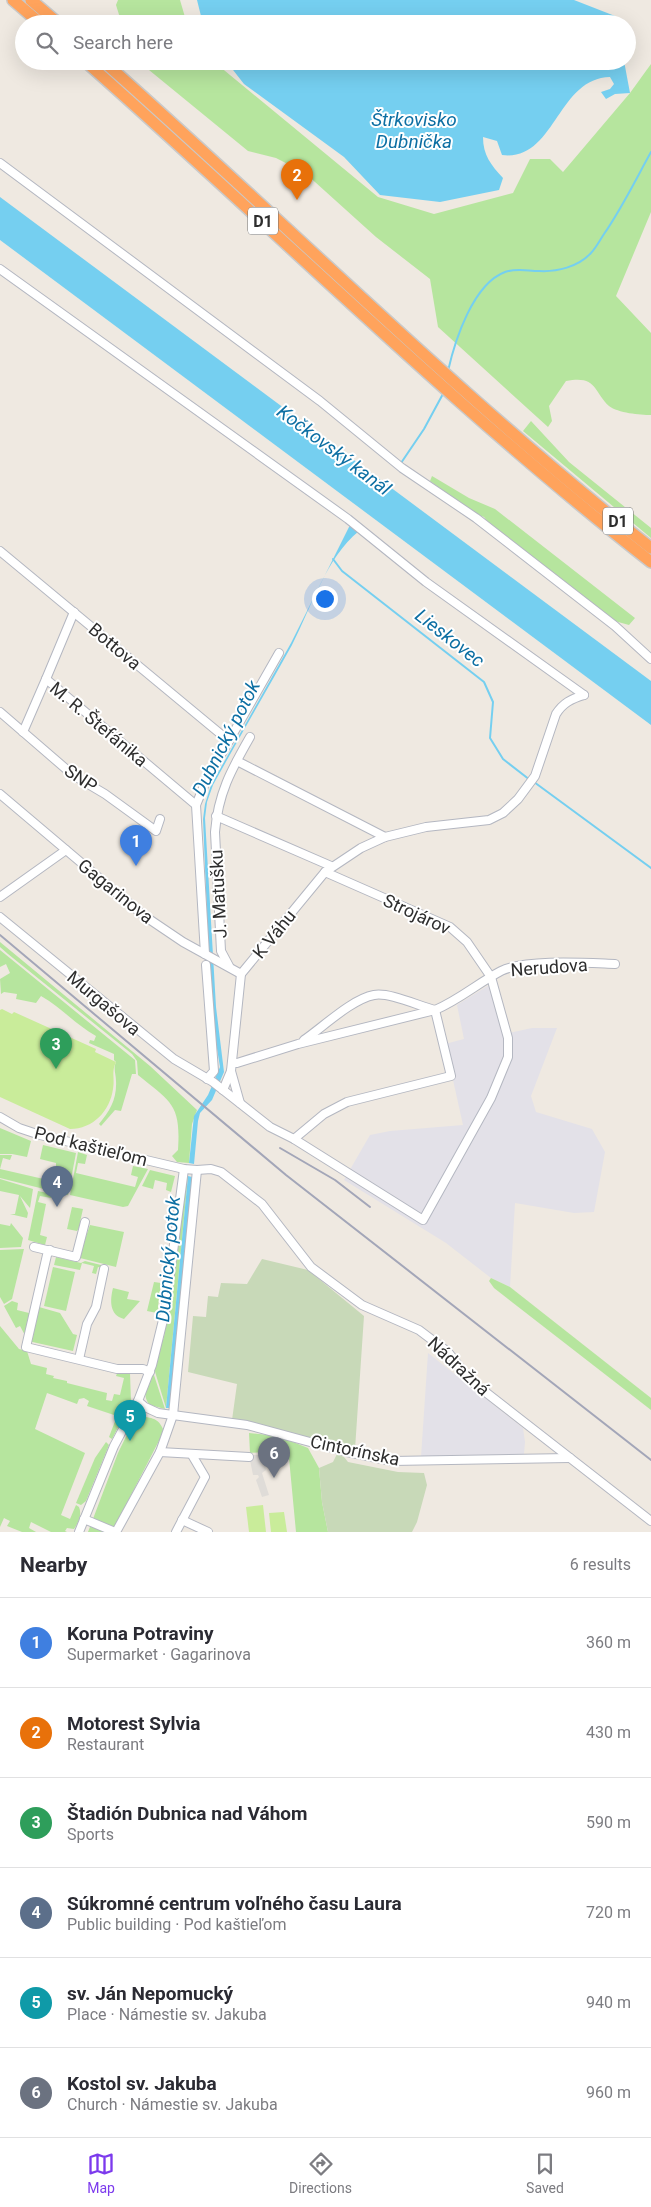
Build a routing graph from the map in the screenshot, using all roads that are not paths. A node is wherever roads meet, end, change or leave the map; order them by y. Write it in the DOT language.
graph roads {
  1 [pos="13,0"];
  2 [pos="31,0"];
  3 [pos="30,15"];
  4 [pos="48,15"];
  5 [pos="95,70"];
  6 [pos="113,70"];
  7 [pos="0,163"];
  8 [pos="0,269"];
  9 [pos="651,548"];
  10 [pos="0,551"];
  11 [pos="651,562"];
  12 [pos="74,612"];
  13 [pos="279,653"];
  14 [pos="651,659"];
  15 [pos="46,679"];
  16 [pos="568,684"];
  17 [pos="566,702"];
  18 [pos="0,712"];
  19 [pos="23,732"];
  20 [pos="250,737"];
  21 [pos="229,741"];
  22 [pos="237,761"];
  23 [pos="0,794"];
  24 [pos="196,805"];
  25 [pos="216,816"];
  26 [pos="160,819"];
  27 [pos="385,837"];
  28 [pos="66,850"];
  29 [pos="331,866"];
  30 [pos="324,872"];
  31 [pos="0,897"];
  32 [pos="0,917"];
  33 [pos="206,955"];
  34 [pos="615,964"];
  35 [pos="206,965"];
  36 [pos="228,968"];
  37 [pos="241,974"];
  38 [pos="491,978"];
  39 [pos="435,1010"];
  40 [pos="298,1044"];
  41 [pos="232,1067"];
  42 [pos="210,1080"];
  43 [pos="222,1089"];
  44 [pos="240,1103"];
  45 [pos="0,1117"];
  46 [pos="294,1139"];
  47 [pos="191,1170"];
  48 [pos="85,1222"];
  49 [pos="34,1246"];
  50 [pos="50,1250"];
  51 [pos="104,1269"];
  52 [pos="79,1359"];
  53 [pos="150,1372"];
  54 [pos="138,1400"];
  55 [pos="173,1415"];
  56 [pos="160,1452"];
  57 [pos="192,1455"];
  58 [pos="249,1457"];
  59 [pos="570,1458"];
  60 [pos="84,1519"];
  61 [pos="182,1520"];
  62 [pos="651,1520"];
  63 [pos="79,1532"];
  64 [pos="116,1532"];
  65 [pos="176,1532"];
  66 [pos="208,1532"];
  1 -- 3 [label="highway"];
  2 -- 4 [label="highway"];
  5 -- 11 [label="highway, D1"];
  6 -- 9 [label="highway, D1"];
  7 -- 14 [label="street"];
  8 -- 16 [label="street"];
  10 -- 12 [label="street, Bottova"];
  12 -- 15 [label="street"];
  12 -- 21 [label="street, Bottova"];
  13 -- 21 [label="street"];
  15 -- 19 [label="street, M. R. Štefánika"];
  15 -- 24 [label="street, M. R. Štefánika"];
  16 -- 17 [label="street"];
  16 -- 17 [label="street"];
  17 -- 27 [label="street, K Váhu"];
  18 -- 19 [label="street, SNP"];
  19 -- 26 [label="street, SNP"];
  20 -- 22 [label="street, J. Matušku"];
  21 -- 24 [label="street"];
  22 -- 25 [label="street, J. Matušku"];
  22 -- 27 [label="street"];
  23 -- 28 [label="street, Gagarinova"];
  24 -- 33 [label="street"];
  25 -- 29 [label="street"];
  25 -- 36 [label="street, J. Matušku"];
  27 -- 29 [label="street, K Váhu"];
  28 -- 31 [label="street"];
  28 -- 33 [label="street, Gagarinova"];
  29 -- 30 [label="street, K Váhu"];
  30 -- 37 [label="street, K Váhu"];
  30 -- 38 [label="street, Strojárov"];
  32 -- 42 [label="street, Murgašova"];
  33 -- 36 [label="street, Gagarinova"];
  34 -- 38 [label="street, Nerudova"];
  35 -- 42 [label="street"];
  36 -- 37 [label="street, Gagarinova"];
  37 -- 41 [label="street, K Váhu"];
  38 -- 39 [label="street, Nerudova"];
  38 -- 46 [label="street, Strojárov"];
  39 -- 40 [label="street, Nerudova"];
  39 -- 40 [label="street, Nerudova"];
  39 -- 46 [label="street"];
  40 -- 41 [label="street, Nerudova"];
  41 -- 43 [label="street"];
  41 -- 44 [label="street"];
  42 -- 43 [label="street, Murgašova"];
  43 -- 44 [label="street, Murgašova"];
  44 -- 46 [label="street, Murgašova"];
  45 -- 47 [label="street, Pod kaštieľom"];
  47 -- 53 [label="street"];
  47 -- 55 [label="street"];
  47 -- 59 [label="street, Nádražná"];
  48 -- 50 [label="street"];
  49 -- 50 [label="street"];
  50 -- 52 [label="street"];
  51 -- 52 [label="street"];
  52 -- 53 [label="street"];
  53 -- 54 [label="street"];
  54 -- 55 [label="street, Cintorínska"];
  54 -- 60 [label="street"];
  55 -- 56 [label="street"];
  55 -- 59 [label="street, Cintorínska"];
  56 -- 57 [label="street"];
  56 -- 64 [label="street"];
  57 -- 58 [label="street"];
  57 -- 61 [label="street"];
  59 -- 62 [label="street, Nádražná"];
  60 -- 63 [label="street"];
  60 -- 64 [label="street"];
  61 -- 65 [label="street"];
  61 -- 66 [label="street"];
}
